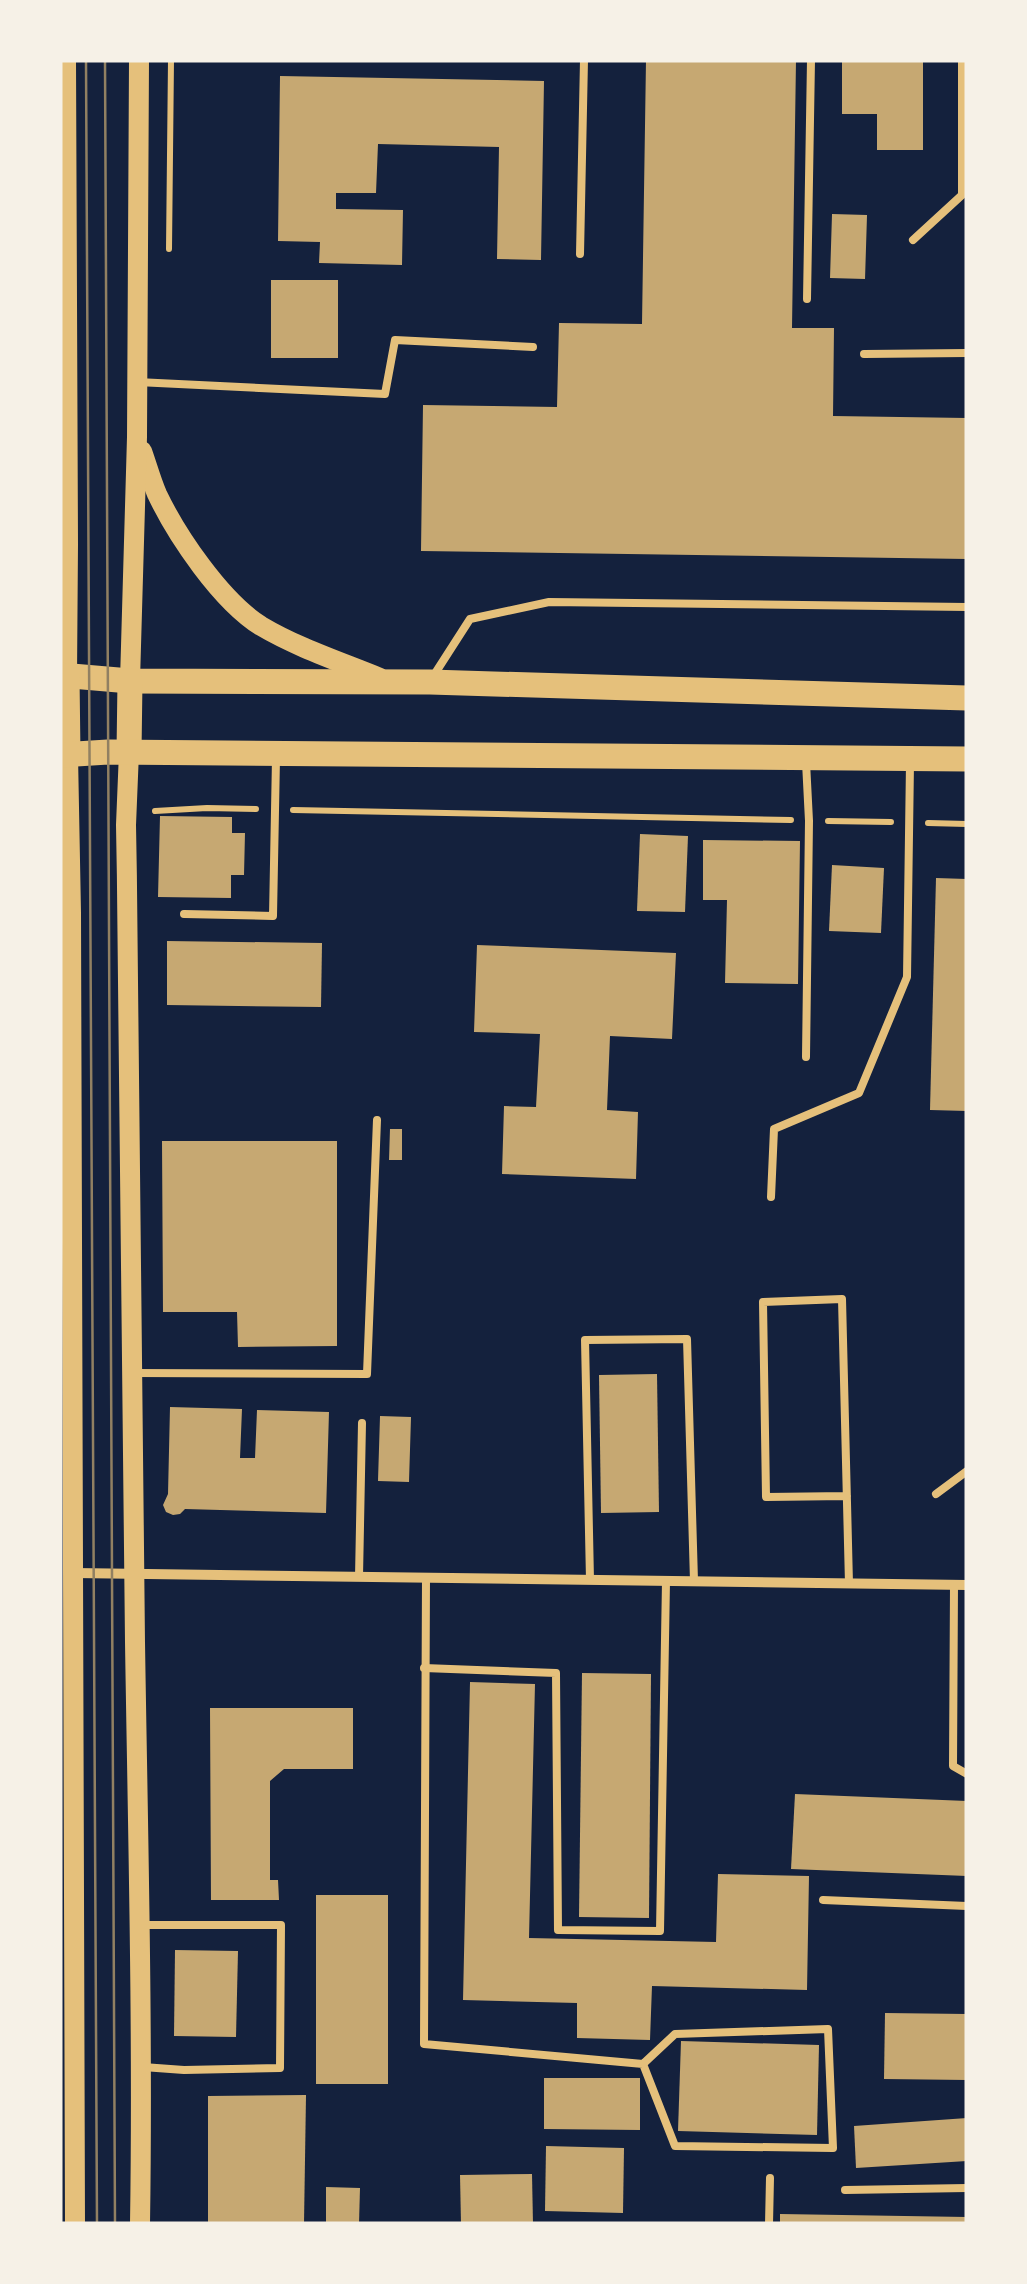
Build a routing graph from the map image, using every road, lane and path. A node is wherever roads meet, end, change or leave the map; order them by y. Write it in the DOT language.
graph roads {
  1 [pos="66,60"];
  2 [pos="139,60"];
  3 [pos="171,60"];
  4 [pos="584,60"];
  5 [pos="811,60"];
  6 [pos="962,60"];
  7 [pos="914,240"];
  8 [pos="580,254"];
  9 [pos="168,265"];
  10 [pos="807,299"];
  11 [pos="533,346"];
  12 [pos="967,353"];
  13 [pos="864,354"];
  14 [pos="137,382"];
  15 [pos="63,429"];
  16 [pos="137,437"];
  17 [pos="967,607"];
  18 [pos="63,676"];
  19 [pos="130,681"];
  20 [pos="392,682"];
  21 [pos="430,682"];
  22 [pos="967,698"];
  23 [pos="130,752"];
  24 [pos="276,754"];
  25 [pos="64,755"];
  26 [pos="806,758"];
  27 [pos="910,759"];
  28 [pos="967,760"];
  29 [pos="275,810"];
  30 [pos="809,820"];
  31 [pos="909,823"];
  32 [pos="967,824"];
  33 [pos="153,825"];
  34 [pos="66,913"];
  35 [pos="184,914"];
  36 [pos="66,1029"];
  37 [pos="806,1057"];
  38 [pos="377,1120"];
  39 [pos="66,1184"];
  40 [pos="771,1197"];
  41 [pos="66,1282"];
  42 [pos="134,1373"];
  43 [pos="362,1423"];
  44 [pos="967,1471"];
  45 [pos="936,1494"];
  46 [pos="847,1496"];
  47 [pos="135,1573"];
  48 [pos="74,1574"];
  49 [pos="359,1577"];
  50 [pos="426,1578"];
  51 [pos="590,1580"];
  52 [pos="666,1581"];
  53 [pos="694,1582"];
  54 [pos="849,1584"];
  55 [pos="954,1585"];
  56 [pos="967,1585"];
  57 [pos="424,1668"];
  58 [pos="967,1774"];
  59 [pos="823,1900"];
  60 [pos="967,1906"];
  61 [pos="141,1924"];
  62 [pos="68,1977"];
  63 [pos="643,2064"];
  64 [pos="142,2067"];
  65 [pos="67,2128"];
  66 [pos="770,2178"];
  67 [pos="967,2188"];
  68 [pos="845,2190"];
  69 [pos="74,2224"];
  70 [pos="140,2224"];
  71 [pos="769,2224"];
  1 -- 15 [label="main road"];
  2 -- 14 [label="main road"];
  3 -- 9 [label="path"];
  4 -- 8 [label="lane"];
  5 -- 10 [label="lane"];
  6 -- 7 [label="lane"];
  11 -- 14 [label="lane"];
  12 -- 13 [label="lane"];
  14 -- 16 [label="main road"];
  15 -- 18 [label="main road"];
  16 -- 19 [label="main road"];
  16 -- 20 [label="main road"];
  17 -- 21 [label="lane"];
  18 -- 19 [label="main road"];
  18 -- 25 [label="main road"];
  19 -- 20 [label="main road"];
  19 -- 23 [label="main road"];
  20 -- 21 [label="main road"];
  21 -- 22 [label="main road"];
  23 -- 24 [label="main road"];
  23 -- 25 [label="main road"];
  23 -- 42 [label="main road"];
  24 -- 26 [label="main road"];
  24 -- 29 [label="lane"];
  25 -- 34 [label="main road"];
  26 -- 27 [label="main road"];
  26 -- 30 [label="lane"];
  27 -- 28 [label="main road"];
  27 -- 31 [label="lane"];
  29 -- 30 [label="path"];
  29 -- 33 [label="path"];
  29 -- 35 [label="lane"];
  30 -- 31 [label="path"];
  30 -- 37 [label="lane"];
  31 -- 32 [label="path"];
  31 -- 40 [label="lane"];
  34 -- 36 [label="main road"];
  36 -- 39 [label="main road"];
  38 -- 42 [label="lane"];
  39 -- 41 [label="main road"];
  41 -- 48 [label="main road"];
  42 -- 47 [label="main road"];
  43 -- 49 [label="lane"];
  44 -- 45 [label="lane"];
  46 -- 46 [label="lane"];
  46 -- 54 [label="lane"];
  47 -- 48 [label="street"];
  47 -- 49 [label="street"];
  47 -- 61 [label="main road"];
  48 -- 62 [label="main road"];
  49 -- 50 [label="street"];
  50 -- 51 [label="street"];
  50 -- 57 [label="lane"];
  51 -- 52 [label="street"];
  51 -- 53 [label="lane"];
  52 -- 53 [label="street"];
  52 -- 57 [label="lane"];
  53 -- 54 [label="street"];
  54 -- 55 [label="street"];
  55 -- 56 [label="street"];
  55 -- 58 [label="lane"];
  57 -- 63 [label="lane"];
  59 -- 60 [label="lane"];
  61 -- 64 [label="main road"];
  61 -- 64 [label="lane"];
  62 -- 65 [label="main road"];
  63 -- 63 [label="lane"];
  64 -- 70 [label="main road"];
  65 -- 69 [label="main road"];
  66 -- 71 [label="lane"];
  67 -- 68 [label="lane"];
}
